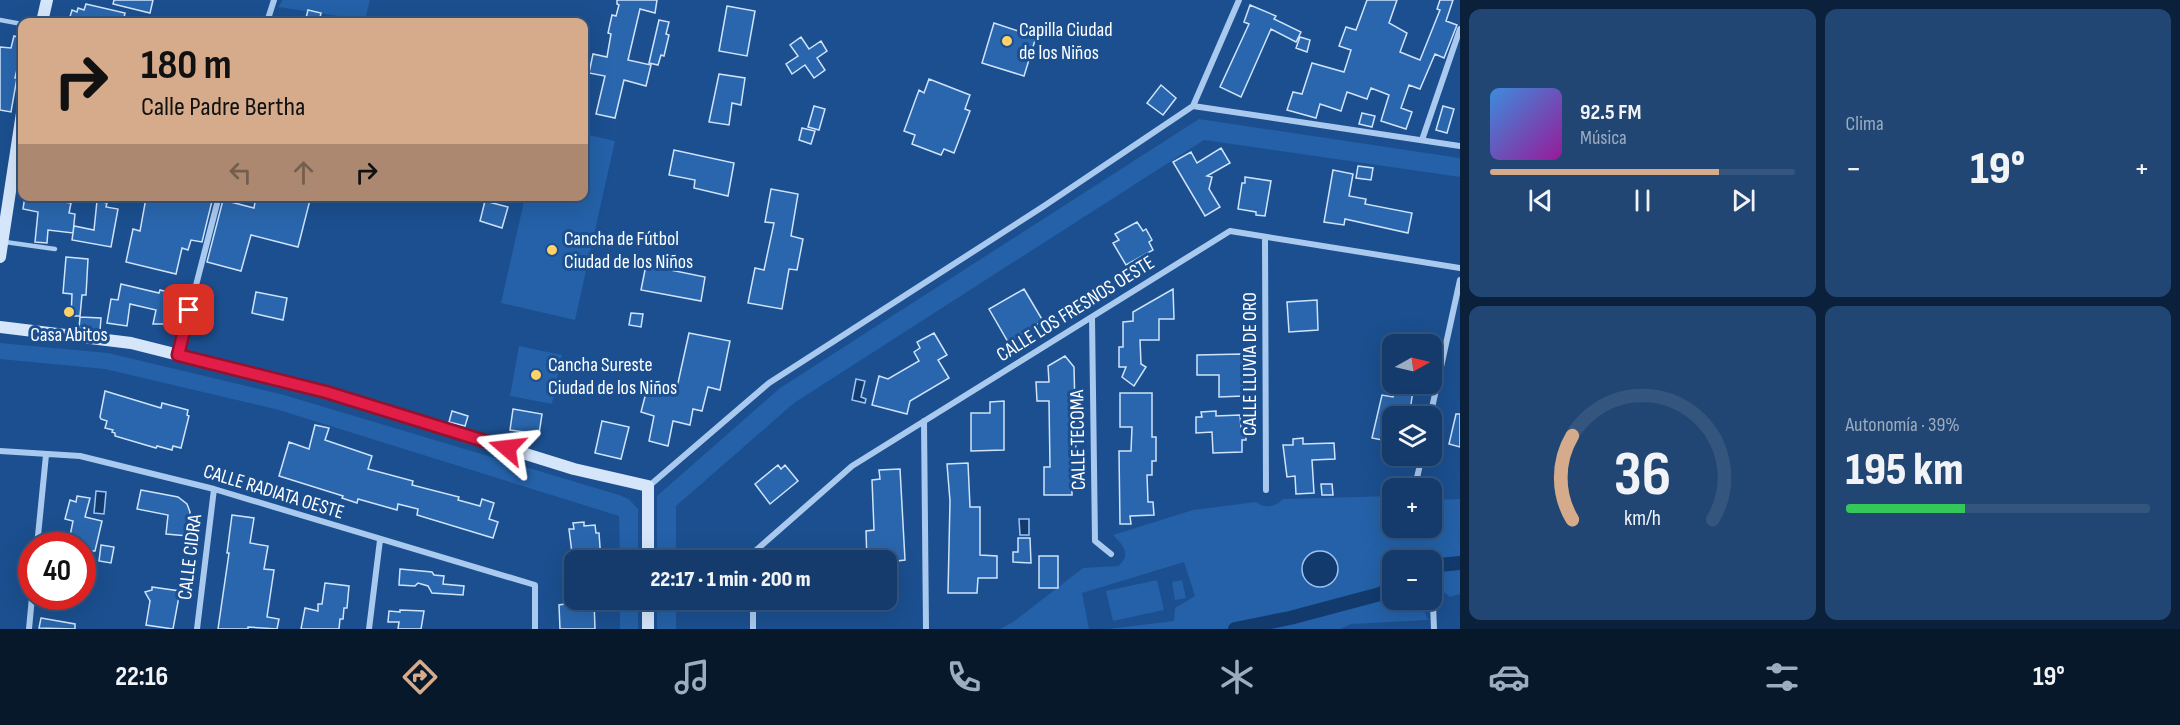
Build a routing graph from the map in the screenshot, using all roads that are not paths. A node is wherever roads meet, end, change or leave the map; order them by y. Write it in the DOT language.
graph roads {
  1 [pos="47,0"];
  2 [pos="274,0"];
  3 [pos="1239,0"];
  4 [pos="43,18"];
  5 [pos="268,18"];
  6 [pos="0,20"];
  7 [pos="18,23"];
  8 [pos="1460,28"];
  9 [pos="1193,106"];
  10 [pos="1422,140"];
  11 [pos="18,144"];
  12 [pos="1460,146"];
  13 [pos="218,201"];
  14 [pos="1265,237"];
  15 [pos="2,242"];
  16 [pos="55,249"];
  17 [pos="0,256"];
  18 [pos="1460,268"];
  19 [pos="1460,279"];
  20 [pos="1092,318"];
  21 [pos="0,327"];
  22 [pos="178,355"];
  23 [pos="1432,406"];
  24 [pos="924,421"];
  25 [pos="0,451"];
  26 [pos="46,455"];
  27 [pos="648,486"];
  28 [pos="214,489"];
  29 [pos="1266,490"];
  30 [pos="38,532"];
  31 [pos="380,540"];
  32 [pos="648,550"];
  33 [pos="756,550"];
  34 [pos="1111,554"];
  35 [pos="31,610"];
  36 [pos="648,610"];
  37 [pos="753,610"];
  38 [pos="1433,610"];
  39 [pos="29,629"];
  40 [pos="197,629"];
  41 [pos="369,629"];
  42 [pos="535,629"];
  43 [pos="648,629"];
  44 [pos="753,629"];
  45 [pos="926,629"];
  46 [pos="1434,629"];
  1 -- 4 [label="street"];
  2 -- 5 [label="street"];
  3 -- 9 [label="street"];
  6 -- 7 [label="lane"];
  8 -- 10 [label="street"];
  9 -- 10 [label="street"];
  9 -- 27 [label="street"];
  10 -- 12 [label="street"];
  11 -- 15 [label="street"];
  13 -- 22 [label="street"];
  14 -- 18 [label="street, CALLE LOS FRESNOS OESTE"];
  14 -- 20 [label="street, CALLE LOS FRESNOS OESTE"];
  14 -- 29 [label="street, CALLE LLUVIA DE ORO"];
  15 -- 16 [label="lane"];
  15 -- 17 [label="street"];
  19 -- 23 [label="street"];
  20 -- 24 [label="street, CALLE LOS FRESNOS OESTE"];
  20 -- 34 [label="street, CALLE TECOMA"];
  21 -- 22 [label="street"];
  22 -- 27 [label="street"];
  24 -- 33 [label="street, CALLE LOS FRESNOS OESTE"];
  24 -- 45 [label="street"];
  25 -- 26 [label="street, CALLE RADIATA OESTE"];
  26 -- 28 [label="street, CALLE RADIATA OESTE"];
  26 -- 30 [label="street"];
  27 -- 32 [label="street"];
  28 -- 31 [label="street, CALLE RADIATA OESTE"];
  28 -- 40 [label="street, CALLE CIDRA"];
  31 -- 41 [label="street"];
  31 -- 42 [label="street, CALLE RADIATA OESTE"];
  35 -- 39 [label="street"];
  36 -- 43 [label="street"];
  37 -- 44 [label="street"];
  38 -- 46 [label="street"];
}
